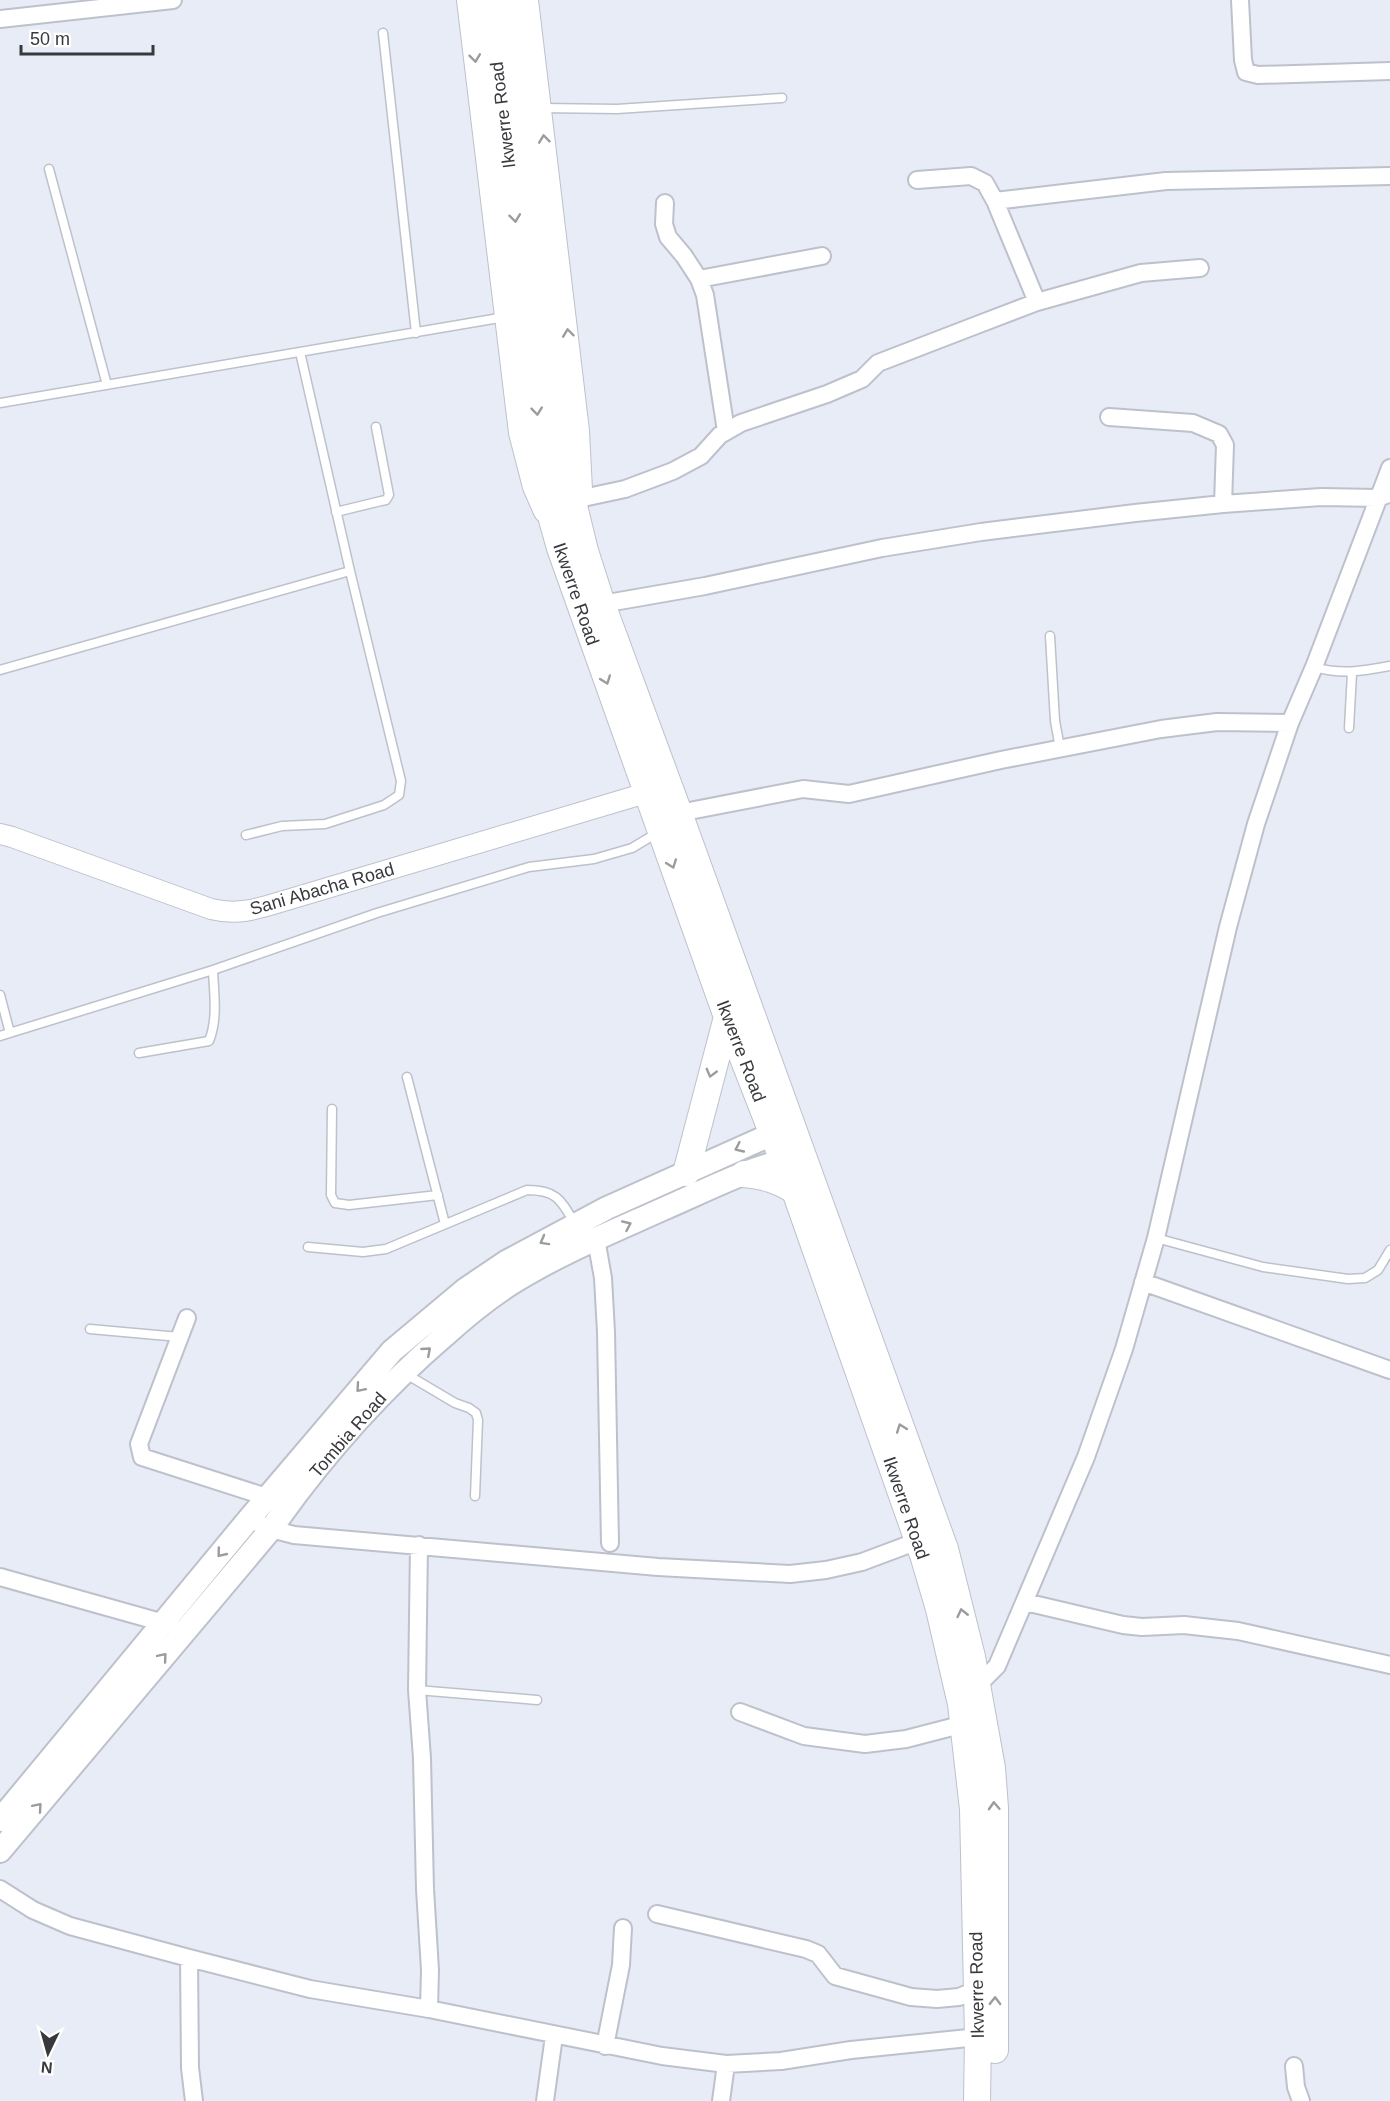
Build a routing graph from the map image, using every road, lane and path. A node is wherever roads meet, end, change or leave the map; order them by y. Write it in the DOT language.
graph roads {
  1 [pos="173,0"];
  2 [pos="467,0"];
  3 [pos="489,0"];
  4 [pos="509,0"];
  5 [pos="528,0"];
  6 [pos="1240,0"];
  7 [pos="0,19"];
  8 [pos="383,33"];
  9 [pos="1390,71"];
  10 [pos="782,98"];
  11 [pos="541,108"];
  12 [pos="519,159"];
  13 [pos="49,169"];
  14 [pos="1390,176"];
  15 [pos="917,180"];
  16 [pos="996,201"];
  17 [pos="664,203"];
  18 [pos="822,256"];
  19 [pos="1200,268"];
  20 [pos="699,279"];
  21 [pos="1036,302"];
  22 [pos="506,317"];
  23 [pos="416,333"];
  24 [pos="300,352"];
  25 [pos="107,385"];
  26 [pos="0,403"];
  27 [pos="1109,417"];
  28 [pos="376,427"];
  29 [pos="726,431"];
  30 [pos="1390,468"];
  31 [pos="1384,495"];
  32 [pos="583,498"];
  33 [pos="1223,504"];
  34 [pos="336,512"];
  35 [pos="560,548"];
  36 [pos="350,571"];
  37 [pos="601,601"];
  38 [pos="1050,636"];
  39 [pos="1390,666"];
  40 [pos="1314,667"];
  41 [pos="0,670"];
  42 [pos="1352,673"];
  43 [pos="1290,723"];
  44 [pos="1349,728"];
  45 [pos="1060,748"];
  46 [pos="646,793"];
  47 [pos="679,813"];
  48 [pos="660,831"];
  49 [pos="0,834"];
  50 [pos="246,835"];
  51 [pos="213,970"];
  52 [pos="0,995"];
  53 [pos="727,1017"];
  54 [pos="10,1033"];
  55 [pos="0,1036"];
  56 [pos="140,1053"];
  57 [pos="407,1077"];
  58 [pos="332,1109"];
  59 [pos="782,1129"];
  60 [pos="793,1158"];
  61 [pos="686,1173"];
  62 [pos="744,1174"];
  63 [pos="795,1191"];
  64 [pos="438,1195"];
  65 [pos="445,1224"];
  66 [pos="575,1224"];
  67 [pos="1156,1238"];
  68 [pos="596,1239"];
  69 [pos="308,1247"];
  70 [pos="1390,1250"];
  71 [pos="1143,1282"];
  72 [pos="187,1318"];
  73 [pos="90,1329"];
  74 [pos="179,1337"];
  75 [pos="1390,1370"];
  76 [pos="403,1372"];
  77 [pos="475,1496"];
  78 [pos="278,1501"];
  79 [pos="249,1519"];
  80 [pos="271,1529"];
  81 [pos="918,1540"];
  82 [pos="610,1543"];
  83 [pos="419,1545"];
  84 [pos="0,1577"];
  85 [pos="1025,1602"];
  86 [pos="164,1623"];
  87 [pos="187,1629"];
  88 [pos="1390,1665"];
  89 [pos="967,1688"];
  90 [pos="417,1690"];
  91 [pos="537,1700"];
  92 [pos="740,1712"];
  93 [pos="963,1724"];
  94 [pos="0,1820"];
  95 [pos="0,1851"];
  96 [pos="0,1889"];
  97 [pos="657,1914"];
  98 [pos="623,1928"];
  99 [pos="189,1958"];
  100 [pos="976,1990"];
  101 [pos="429,2009"];
  102 [pos="554,2036"];
  103 [pos="978,2037"];
  104 [pos="605,2046"];
  105 [pos="726,2064"];
  106 [pos="1294,2066"];
  107 [pos="194,2101"];
  108 [pos="545,2101"];
  109 [pos="721,2101"];
  110 [pos="977,2101"];
  111 [pos="994,2101"];
  112 [pos="1301,2101"];
  1 -- 7 [label="street"];
  2 -- 22 [label="street, one-way"];
  3 -- 12 [label="main road, Ikwerre Road"];
  4 -- 12 [label="main road, Ikwerre Road"];
  5 -- 11 [label="street"];
  6 -- 9 [label="street"];
  8 -- 23 [label="lane"];
  10 -- 11 [label="lane"];
  32 -- 11 [label="street, one-way"];
  12 -- 35 [label="main road, Ikwerre Road, one-way"];
  12 -- 37 [label="main road, Ikwerre Road"];
  13 -- 25 [label="lane"];
  14 -- 16 [label="street"];
  15 -- 16 [label="street"];
  16 -- 21 [label="street"];
  17 -- 20 [label="street"];
  18 -- 20 [label="street"];
  19 -- 21 [label="street"];
  20 -- 29 [label="street"];
  21 -- 29 [label="street"];
  22 -- 23 [label="lane"];
  22 -- 35 [label="street"];
  23 -- 24 [label="lane"];
  24 -- 25 [label="lane"];
  24 -- 34 [label="lane"];
  25 -- 26 [label="lane"];
  27 -- 33 [label="street"];
  28 -- 34 [label="lane"];
  29 -- 32 [label="street"];
  30 -- 31 [label="street"];
  31 -- 33 [label="street"];
  31 -- 40 [label="street"];
  32 -- 37 [label="street"];
  33 -- 37 [label="street"];
  34 -- 36 [label="lane"];
  35 -- 46 [label="main road, Ikwerre Road, one-way"];
  36 -- 41 [label="lane"];
  36 -- 50 [label="lane"];
  37 -- 47 [label="main road, Ikwerre Road"];
  38 -- 45 [label="lane"];
  39 -- 42 [label="lane"];
  40 -- 42 [label="lane"];
  40 -- 43 [label="street"];
  42 -- 44 [label="lane"];
  43 -- 45 [label="street"];
  43 -- 67 [label="street"];
  45 -- 47 [label="street"];
  46 -- 48 [label="main road, Ikwerre Road"];
  46 -- 49 [label="street, Sani Abacha Road"];
  47 -- 59 [label="main road, Ikwerre Road"];
  48 -- 51 [label="lane"];
  48 -- 53 [label="main road, Ikwerre Road, one-way"];
  51 -- 54 [label="lane"];
  51 -- 56 [label="lane"];
  52 -- 54 [label="lane"];
  53 -- 59 [label="main road, Ikwerre Road"];
  53 -- 61 [label="main road, one-way"];
  54 -- 55 [label="lane"];
  57 -- 64 [label="lane"];
  58 -- 64 [label="lane"];
  59 -- 60 [label="main road, Ikwerre Road"];
  59 -- 61 [label="main road, Tombia Road, one-way"];
  60 -- 62 [label="main road, Tombia Road"];
  60 -- 63 [label="main road, Ikwerre Road"];
  89 -- 60 [label="main road, Ikwerre Road, one-way"];
  61 -- 66 [label="main road, Tombia Road"];
  62 -- 63 [label="main road"];
  68 -- 62 [label="main road, Tombia Road, one-way"];
  63 -- 81 [label="main road, Ikwerre Road"];
  64 -- 65 [label="lane"];
  65 -- 66 [label="lane"];
  65 -- 69 [label="lane"];
  66 -- 78 [label="main road, Tombia Road, one-way"];
  67 -- 70 [label="lane"];
  67 -- 71 [label="street"];
  76 -- 68 [label="main road, Tombia Road, one-way"];
  68 -- 82 [label="street"];
  71 -- 75 [label="street"];
  71 -- 85 [label="street"];
  72 -- 74 [label="street"];
  73 -- 74 [label="lane"];
  74 -- 78 [label="street"];
  76 -- 77 [label="lane"];
  76 -- 78 [label="main road, Tombia Road"];
  78 -- 79 [label="main road, Tombia Road"];
  78 -- 80 [label="main road, Tombia Road"];
  79 -- 80 [label="street"];
  79 -- 86 [label="main road, Tombia Road, one-way"];
  80 -- 83 [label="street"];
  80 -- 87 [label="main road, Tombia Road"];
  81 -- 83 [label="street"];
  81 -- 89 [label="main road, Ikwerre Road"];
  83 -- 90 [label="street"];
  84 -- 86 [label="street"];
  85 -- 88 [label="street"];
  85 -- 89 [label="street"];
  86 -- 87 [label="street"];
  86 -- 94 [label="main road, Tombia Road"];
  95 -- 87 [label="main road, Tombia Road, one-way"];
  89 -- 93 [label="main road, Ikwerre Road"];
  111 -- 89 [label="main road, Ikwerre Road, one-way"];
  90 -- 91 [label="lane"];
  90 -- 101 [label="street"];
  92 -- 93 [label="street"];
  93 -- 100 [label="main road, Ikwerre Road"];
  96 -- 99 [label="street"];
  97 -- 100 [label="street"];
  98 -- 104 [label="street"];
  99 -- 101 [label="street"];
  99 -- 107 [label="street"];
  100 -- 103 [label="main road, Ikwerre Road"];
  101 -- 102 [label="street"];
  102 -- 104 [label="street"];
  102 -- 108 [label="street"];
  103 -- 105 [label="street"];
  103 -- 110 [label="main road, Ikwerre Road"];
  104 -- 105 [label="street"];
  105 -- 109 [label="street"];
  106 -- 112 [label="street"];
}
